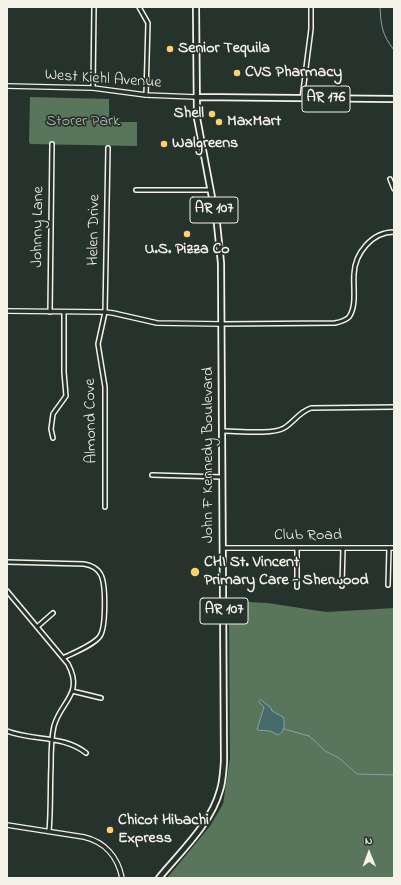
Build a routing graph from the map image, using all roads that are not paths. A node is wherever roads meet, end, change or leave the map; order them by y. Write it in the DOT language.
graph roads {
  1 [pos="94,7"];
  2 [pos="139,7"];
  3 [pos="196,7"];
  4 [pos="311,7"];
  5 [pos="7,86"];
  6 [pos="93,88"];
  7 [pos="146,95"];
  8 [pos="196,97"];
  9 [pos="302,99"];
  10 [pos="394,99"];
  11 [pos="52,144"];
  12 [pos="108,148"];
  13 [pos="390,179"];
  14 [pos="394,189"];
  15 [pos="136,190"];
  16 [pos="211,190"];
  17 [pos="394,232"];
  18 [pos="7,311"];
  19 [pos="50,312"];
  20 [pos="64,312"];
  21 [pos="105,312"];
  22 [pos="222,324"];
  23 [pos="394,407"];
  24 [pos="222,431"];
  25 [pos="52,438"];
  26 [pos="152,475"];
  27 [pos="222,477"];
  28 [pos="105,507"];
  29 [pos="223,548"];
  30 [pos="297,548"];
  31 [pos="342,548"];
  32 [pos="389,548"];
  33 [pos="394,548"];
  34 [pos="7,562"];
  35 [pos="388,585"];
  36 [pos="342,586"];
  37 [pos="297,587"];
  38 [pos="7,591"];
  39 [pos="53,613"];
  40 [pos="37,626"];
  41 [pos="63,658"];
  42 [pos="72,691"];
  43 [pos="101,698"];
  44 [pos="7,731"];
  45 [pos="52,740"];
  46 [pos="86,753"];
  47 [pos="7,825"];
  48 [pos="49,831"];
  49 [pos="122,878"];
  50 [pos="159,878"];
  1 -- 6 [label="street"];
  2 -- 7 [label="street"];
  3 -- 8 [label="main road, AR 107"];
  4 -- 9 [label="street"];
  5 -- 6 [label="street, West Kiehl Avenue"];
  6 -- 7 [label="street, West Kiehl Avenue"];
  7 -- 8 [label="street, West Kiehl Avenue"];
  8 -- 9 [label="main road, AR 176"];
  8 -- 16 [label="main road, AR 107"];
  9 -- 10 [label="main road, AR 176"];
  11 -- 19 [label="street, Johnny Lane"];
  12 -- 21 [label="street, Helen Drive"];
  13 -- 14 [label="street"];
  15 -- 16 [label="street"];
  16 -- 22 [label="main road, AR 107"];
  17 -- 22 [label="street"];
  18 -- 19 [label="street"];
  19 -- 20 [label="street"];
  20 -- 21 [label="street"];
  20 -- 25 [label="street"];
  21 -- 22 [label="street"];
  21 -- 28 [label="street, Almond Cove"];
  22 -- 24 [label="main road, John F Kennedy Boulevard / AR 107"];
  23 -- 24 [label="street"];
  24 -- 27 [label="main road, John F Kennedy Boulevard / AR 107"];
  26 -- 27 [label="street"];
  27 -- 29 [label="main road, John F Kennedy Boulevard / AR 107"];
  29 -- 30 [label="street, Club Road"];
  29 -- 50 [label="main road, John F Kennedy Boulevard / AR 107"];
  30 -- 31 [label="street, Club Road"];
  30 -- 37 [label="street"];
  31 -- 32 [label="street, Club Road"];
  31 -- 36 [label="street"];
  32 -- 33 [label="street, Club Road"];
  32 -- 35 [label="street"];
  34 -- 41 [label="street"];
  38 -- 40 [label="street"];
  39 -- 40 [label="street"];
  40 -- 41 [label="street"];
  41 -- 42 [label="street"];
  42 -- 43 [label="street"];
  42 -- 45 [label="street"];
  44 -- 45 [label="street"];
  45 -- 46 [label="street"];
  45 -- 48 [label="street"];
  47 -- 48 [label="street"];
  48 -- 49 [label="street"];
}
